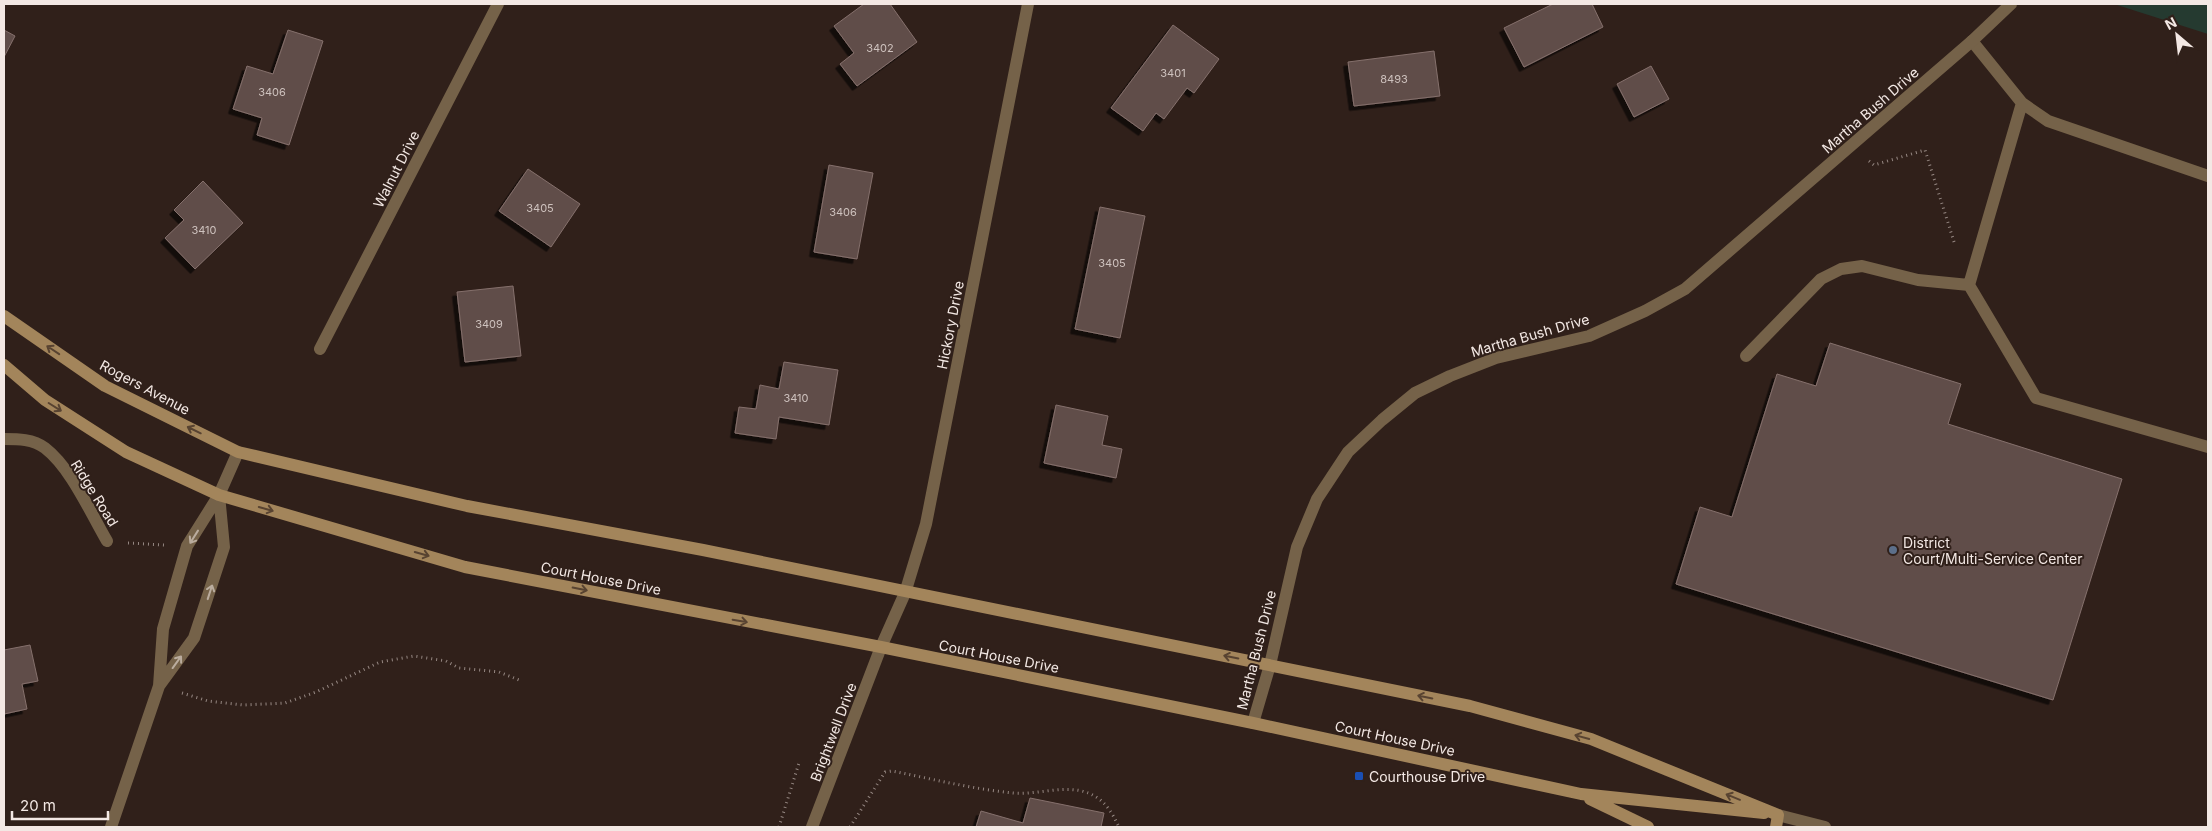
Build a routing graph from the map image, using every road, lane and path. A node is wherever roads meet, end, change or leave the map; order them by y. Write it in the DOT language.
graph roads {
  1 [pos="498,4"];
  2 [pos="1028,4"];
  3 [pos="2011,4"];
  4 [pos="1972,41"];
  5 [pos="2022,103"];
  6 [pos="1851,146"];
  7 [pos="2208,176"];
  8 [pos="1957,249"];
  9 [pos="1968,285"];
  10 [pos="4,316"];
  11 [pos="320,349"];
  12 [pos="1746,356"];
  13 [pos="4,365"];
  14 [pos="4,439"];
  15 [pos="2208,447"];
  16 [pos="238,452"];
  17 [pos="219,495"];
  18 [pos="107,541"];
  19 [pos="188,546"];
  20 [pos="905,593"];
  21 [pos="881,647"];
  22 [pos="1270,665"];
  23 [pos="520,680"];
  24 [pos="159,686"];
  25 [pos="1253,723"];
  26 [pos="799,763"];
  27 [pos="1581,794"];
  28 [pos="1778,821"];
  29 [pos="111,827"];
  30 [pos="779,827"];
  31 [pos="812,827"];
  32 [pos="850,827"];
  33 [pos="1119,827"];
  34 [pos="1648,827"];
  35 [pos="1825,827"];
  1 -- 11 [label="street, Walnut Drive"];
  2 -- 20 [label="street, Hickory Drive"];
  3 -- 4 [label="street, Martha Bush Drive"];
  4 -- 5 [label="street"];
  4 -- 6 [label="street, Martha Bush Drive"];
  5 -- 7 [label="street"];
  5 -- 9 [label="street"];
  6 -- 8 [label="path"];
  6 -- 22 [label="street, Martha Bush Drive"];
  9 -- 12 [label="street"];
  9 -- 15 [label="street"];
  16 -- 10 [label="main road, Rogers Avenue, one-way"];
  13 -- 17 [label="main road, one-way"];
  14 -- 18 [label="street, Ridge Road"];
  16 -- 17 [label="street"];
  16 -- 20 [label="main road, Court House Drive"];
  17 -- 19 [label="street, one-way"];
  17 -- 21 [label="main road, Court House Drive, one-way"];
  24 -- 17 [label="street, one-way"];
  18 -- 19 [label="path"];
  19 -- 24 [label="street"];
  20 -- 21 [label="street, Hickory Drive"];
  22 -- 20 [label="main road, Court House Drive, one-way"];
  21 -- 25 [label="main road, Court House Drive"];
  21 -- 31 [label="street, Brightwell Drive"];
  22 -- 25 [label="street, Martha Bush Drive"];
  28 -- 22 [label="main road, Court House Drive, one-way"];
  23 -- 24 [label="path"];
  24 -- 29 [label="street"];
  25 -- 27 [label="main road, Court House Drive"];
  26 -- 30 [label="path"];
  27 -- 28 [label="main road, Court House Drive"];
  27 -- 34 [label="main road"];
  28 -- 35 [label="street, Court House Drive"];
  32 -- 33 [label="path"];
}
